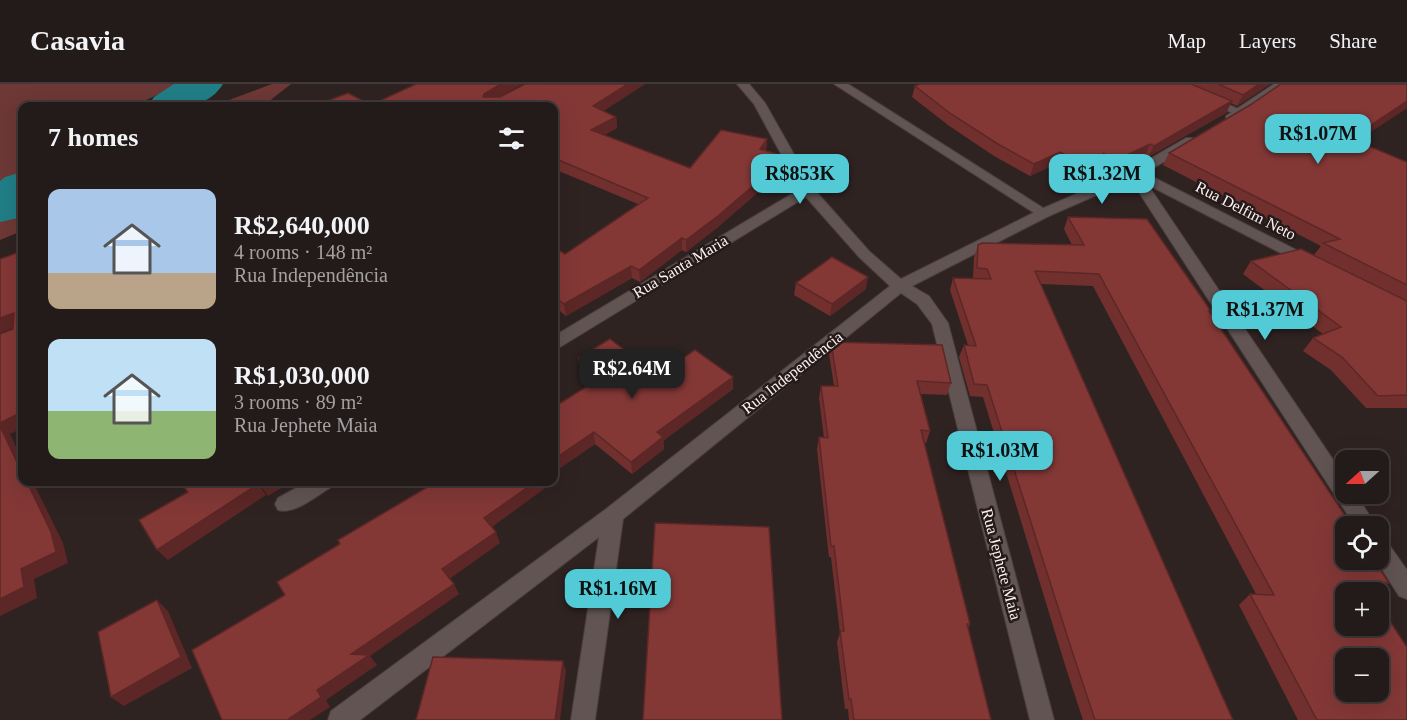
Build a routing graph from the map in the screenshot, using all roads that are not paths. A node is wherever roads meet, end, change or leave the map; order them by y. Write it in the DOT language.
graph roads {
  1 [pos="743,84"];
  2 [pos="840,84"];
  3 [pos="1172,84"];
  4 [pos="1281,84"];
  5 [pos="1239,112"];
  6 [pos="1220,124"];
  7 [pos="1201,135"];
  8 [pos="1134,174"];
  9 [pos="807,189"];
  10 [pos="1044,213"];
  11 [pos="1323,269"];
  12 [pos="900,286"];
  13 [pos="558,341"];
  14 [pos="316,486"];
  15 [pos="285,504"];
  16 [pos="613,515"];
  17 [pos="1359,516"];
  18 [pos="1389,561"];
  19 [pos="1407,588"];
  20 [pos="340,720"];
  21 [pos="583,720"];
  22 [pos="1042,720"];
  1 -- 9 [label="street, Rua Jephete Maia"];
  2 -- 10 [label="street"];
  3 -- 5 [label="street"];
  4 -- 5 [label="street"];
  5 -- 6 [label="street"];
  7 -- 8 [label="street, Rua Independência"];
  8 -- 10 [label="street, Rua Independência"];
  8 -- 11 [label="street, Rua Delfim Neto"];
  8 -- 17 [label="street"];
  9 -- 12 [label="street, Rua Jephete Maia"];
  9 -- 13 [label="street, Rua Santa Maria"];
  10 -- 12 [label="street, Rua Independência"];
  12 -- 16 [label="street, Rua Independência"];
  12 -- 22 [label="street, Rua Jephete Maia"];
  14 -- 15 [label="street"];
  16 -- 20 [label="street, Rua Independência"];
  16 -- 21 [label="street"];
  18 -- 19 [label="street"];
}
